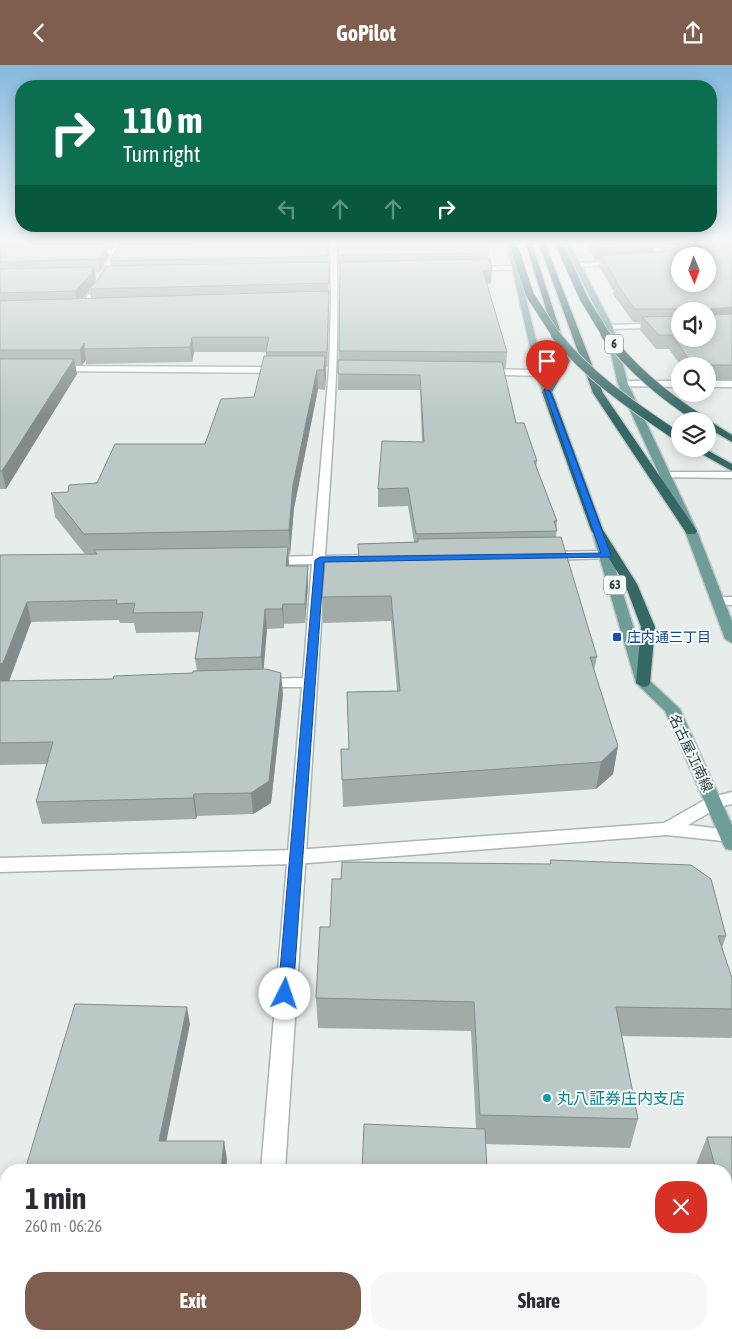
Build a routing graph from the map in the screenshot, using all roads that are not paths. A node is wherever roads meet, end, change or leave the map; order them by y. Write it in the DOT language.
graph roads {
  1 [pos="88,300"];
  2 [pos="330,300"];
  3 [pos="523,300"];
  4 [pos="534,300"];
  5 [pos="546,300"];
  6 [pos="563,300"];
  7 [pos="586,300"];
  8 [pos="594,300"];
  9 [pos="71,309"];
  10 [pos="80,309"];
  11 [pos="90,309"];
  12 [pos="671,325"];
  13 [pos="609,327"];
  14 [pos="49,369"];
  15 [pos="294,370"];
  16 [pos="471,372"];
  17 [pos="540,373"];
  18 [pos="623,384"];
  19 [pos="671,384"];
  20 [pos="716,384"];
  21 [pos="732,384"];
  22 [pos="691,412"];
  23 [pos="716,429"];
  24 [pos="671,431"];
  25 [pos="732,439"];
  26 [pos="712,457"];
  27 [pos="732,468"];
  28 [pos="665,475"];
  29 [pos="732,475"];
  30 [pos="691,531"];
  31 [pos="606,555"];
  32 [pos="537,556"];
  33 [pos="379,559"];
  34 [pos="320,560"];
  35 [pos="252,561"];
  36 [pos="718,601"];
  37 [pos="732,601"];
  38 [pos="732,639"];
  39 [pos="310,682"];
  40 [pos="250,683"];
  41 [pos="643,683"];
  42 [pos="732,798"];
  43 [pos="714,802"];
  44 [pos="667,829"];
  45 [pos="731,838"];
  46 [pos="295,857"];
  47 [pos="0,865"];
  48 [pos="273,1164"];
  1 -- 10 [label="street"];
  2 -- 34 [label="street"];
  3 -- 17 [label="main road, 63"];
  4 -- 24 [label="highway, bridge"];
  5 -- 41 [label="highway"];
  6 -- 30 [label="highway"];
  7 -- 22 [label="highway, 6, bridge"];
  8 -- 13 [label="main road"];
  9 -- 10 [label="street"];
  10 -- 11 [label="street"];
  12 -- 13 [label="street"];
  13 -- 18 [label="main road"];
  14 -- 15 [label="street"];
  16 -- 17 [label="street"];
  17 -- 31 [label="main road, 63"];
  18 -- 19 [label="street"];
  18 -- 28 [label="main road"];
  20 -- 21 [label="street"];
  23 -- 25 [label="highway"];
  26 -- 27 [label="highway"];
  28 -- 29 [label="street"];
  28 -- 30 [label="main road"];
  30 -- 36 [label="main road"];
  31 -- 32 [label="street"];
  31 -- 41 [label="main road, 63"];
  33 -- 34 [label="street"];
  34 -- 35 [label="street"];
  34 -- 39 [label="street"];
  36 -- 37 [label="street"];
  36 -- 38 [label="main road"];
  39 -- 40 [label="street"];
  39 -- 46 [label="street"];
  41 -- 43 [label="main road, 名古屋江南線"];
  42 -- 43 [label="street"];
  43 -- 44 [label="street"];
  43 -- 45 [label="main road, 名古屋江南線"];
  44 -- 45 [label="street"];
  44 -- 46 [label="street"];
  46 -- 47 [label="street"];
  46 -- 48 [label="street"];
}
